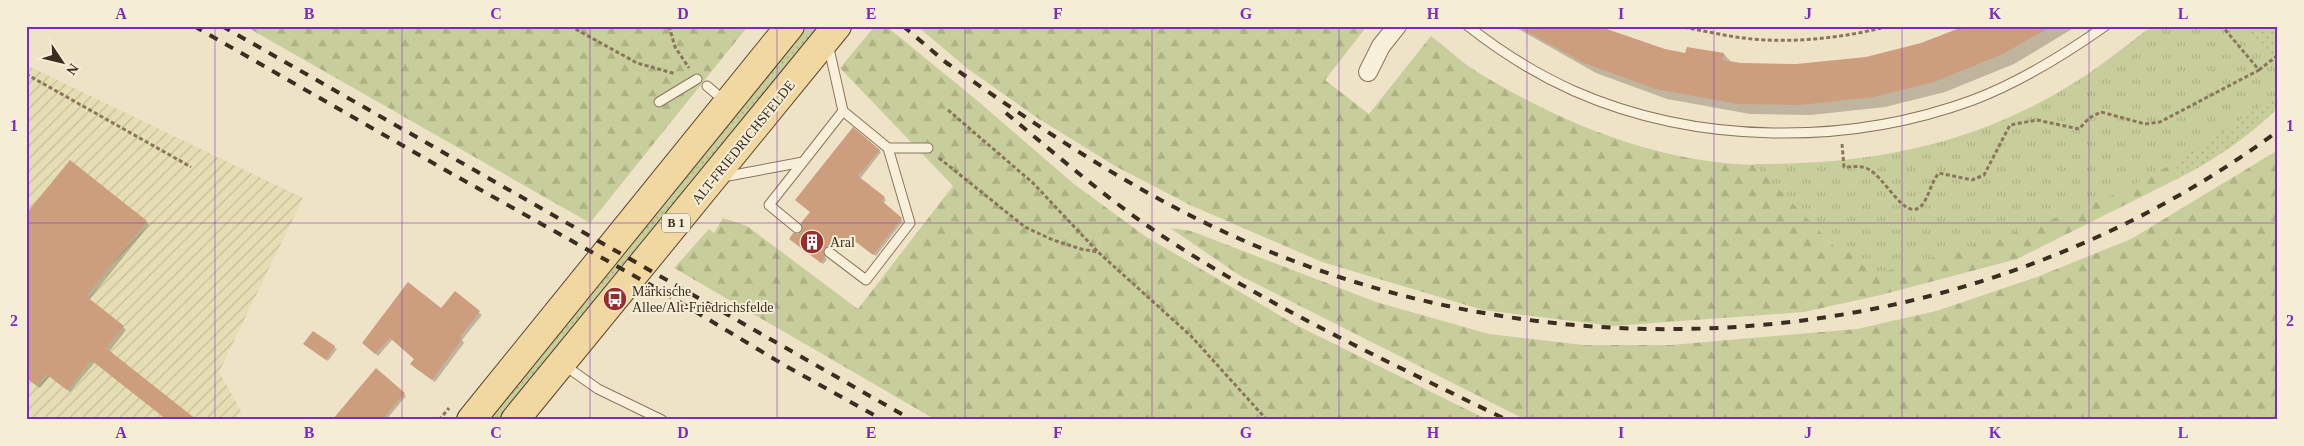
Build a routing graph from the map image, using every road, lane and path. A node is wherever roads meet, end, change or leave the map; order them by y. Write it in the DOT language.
graph roads {
  1 [pos="570,26"];
  2 [pos="669,26"];
  3 [pos="790,26"];
  4 [pos="1397,26"];
  5 [pos="1468,26"];
  6 [pos="1678,26"];
  7 [pos="1889,26"];
  8 [pos="2105,26"];
  9 [pos="2222,26"];
  10 [pos="832,33"];
  11 [pos="2278,55"];
  12 [pos="650,67"];
  13 [pos="2259,70"];
  14 [pos="1368,72"];
  15 [pos="26,74"];
  16 [pos="697,79"];
  17 [pos="659,102"];
  18 [pos="948,110"];
  19 [pos="843,112"];
  20 [pos="1840,130"];
  21 [pos="888,148"];
  22 [pos="928,148"];
  23 [pos="803,162"];
  24 [pos="191,167"];
  25 [pos="712,179"];
  26 [pos="797,228"];
  27 [pos="829,252"];
  28 [pos="1098,252"];
  29 [pos="562,363"];
  30 [pos="471,420"];
  31 [pos="515,420"];
  32 [pos="662,420"];
  33 [pos="1268,420"];
  1 -- 12 [label="path"];
  2 -- 16 [label="path"];
  3 -- 30 [label="main road, B 1"];
  4 -- 14 [label="street"];
  5 -- 20 [label="lane"];
  6 -- 7 [label="path"];
  8 -- 20 [label="lane"];
  9 -- 13 [label="path"];
  10 -- 19 [label="lane"];
  10 -- 25 [label="main road, ALT-FRIEDRICHSFELDE / B 1"];
  11 -- 13 [label="path"];
  13 -- 20 [label="path"];
  15 -- 24 [label="path"];
  16 -- 17 [label="lane"];
  18 -- 28 [label="path"];
  19 -- 21 [label="lane"];
  19 -- 23 [label="lane"];
  21 -- 22 [label="lane"];
  21 -- 27 [label="lane"];
  22 -- 28 [label="path"];
  23 -- 25 [label="lane"];
  23 -- 26 [label="lane"];
  25 -- 29 [label="main road, ALT-FRIEDRICHSFELDE / B 1"];
  28 -- 33 [label="path"];
  29 -- 31 [label="main road, ALT-FRIEDRICHSFELDE / B 1"];
  29 -- 32 [label="lane"];
}
